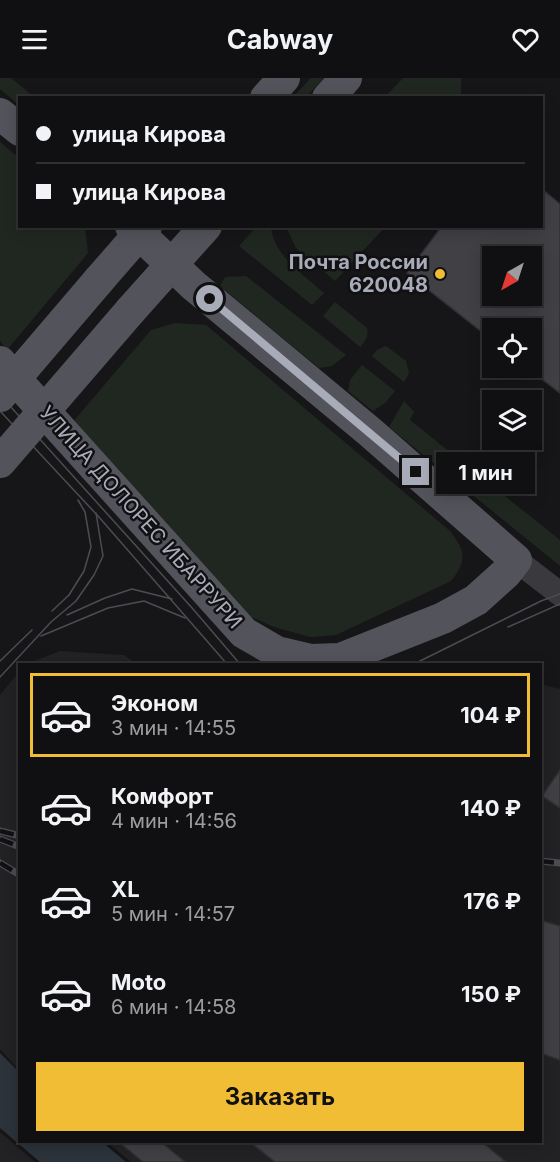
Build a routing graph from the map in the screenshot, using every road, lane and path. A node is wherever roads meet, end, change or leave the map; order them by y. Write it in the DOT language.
graph roads {
  1 [pos="284,78"];
  2 [pos="346,78"];
  3 [pos="268,96"];
  4 [pos="330,96"];
  5 [pos="0,114"];
  6 [pos="18,128"];
  7 [pos="204,228"];
  8 [pos="139,229"];
  9 [pos="171,264"];
  10 [pos="0,362"];
  11 [pos="0,396"];
  12 [pos="0,462"];
  13 [pos="516,560"];
  14 [pos="560,594"];
  1 -- 3 [label="main road"];
  2 -- 4 [label="main road"];
  5 -- 6 [label="main road"];
  7 -- 9 [label="main road"];
  8 -- 9 [label="main road"];
  8 -- 11 [label="main road, bridge"];
  9 -- 12 [label="main road, bridge"];
  9 -- 13 [label="main road"];
  10 -- 13 [label="main road, УЛИЦА ДОЛОРЕС ИБАРРУРИ"];
  13 -- 14 [label="street"];
}
